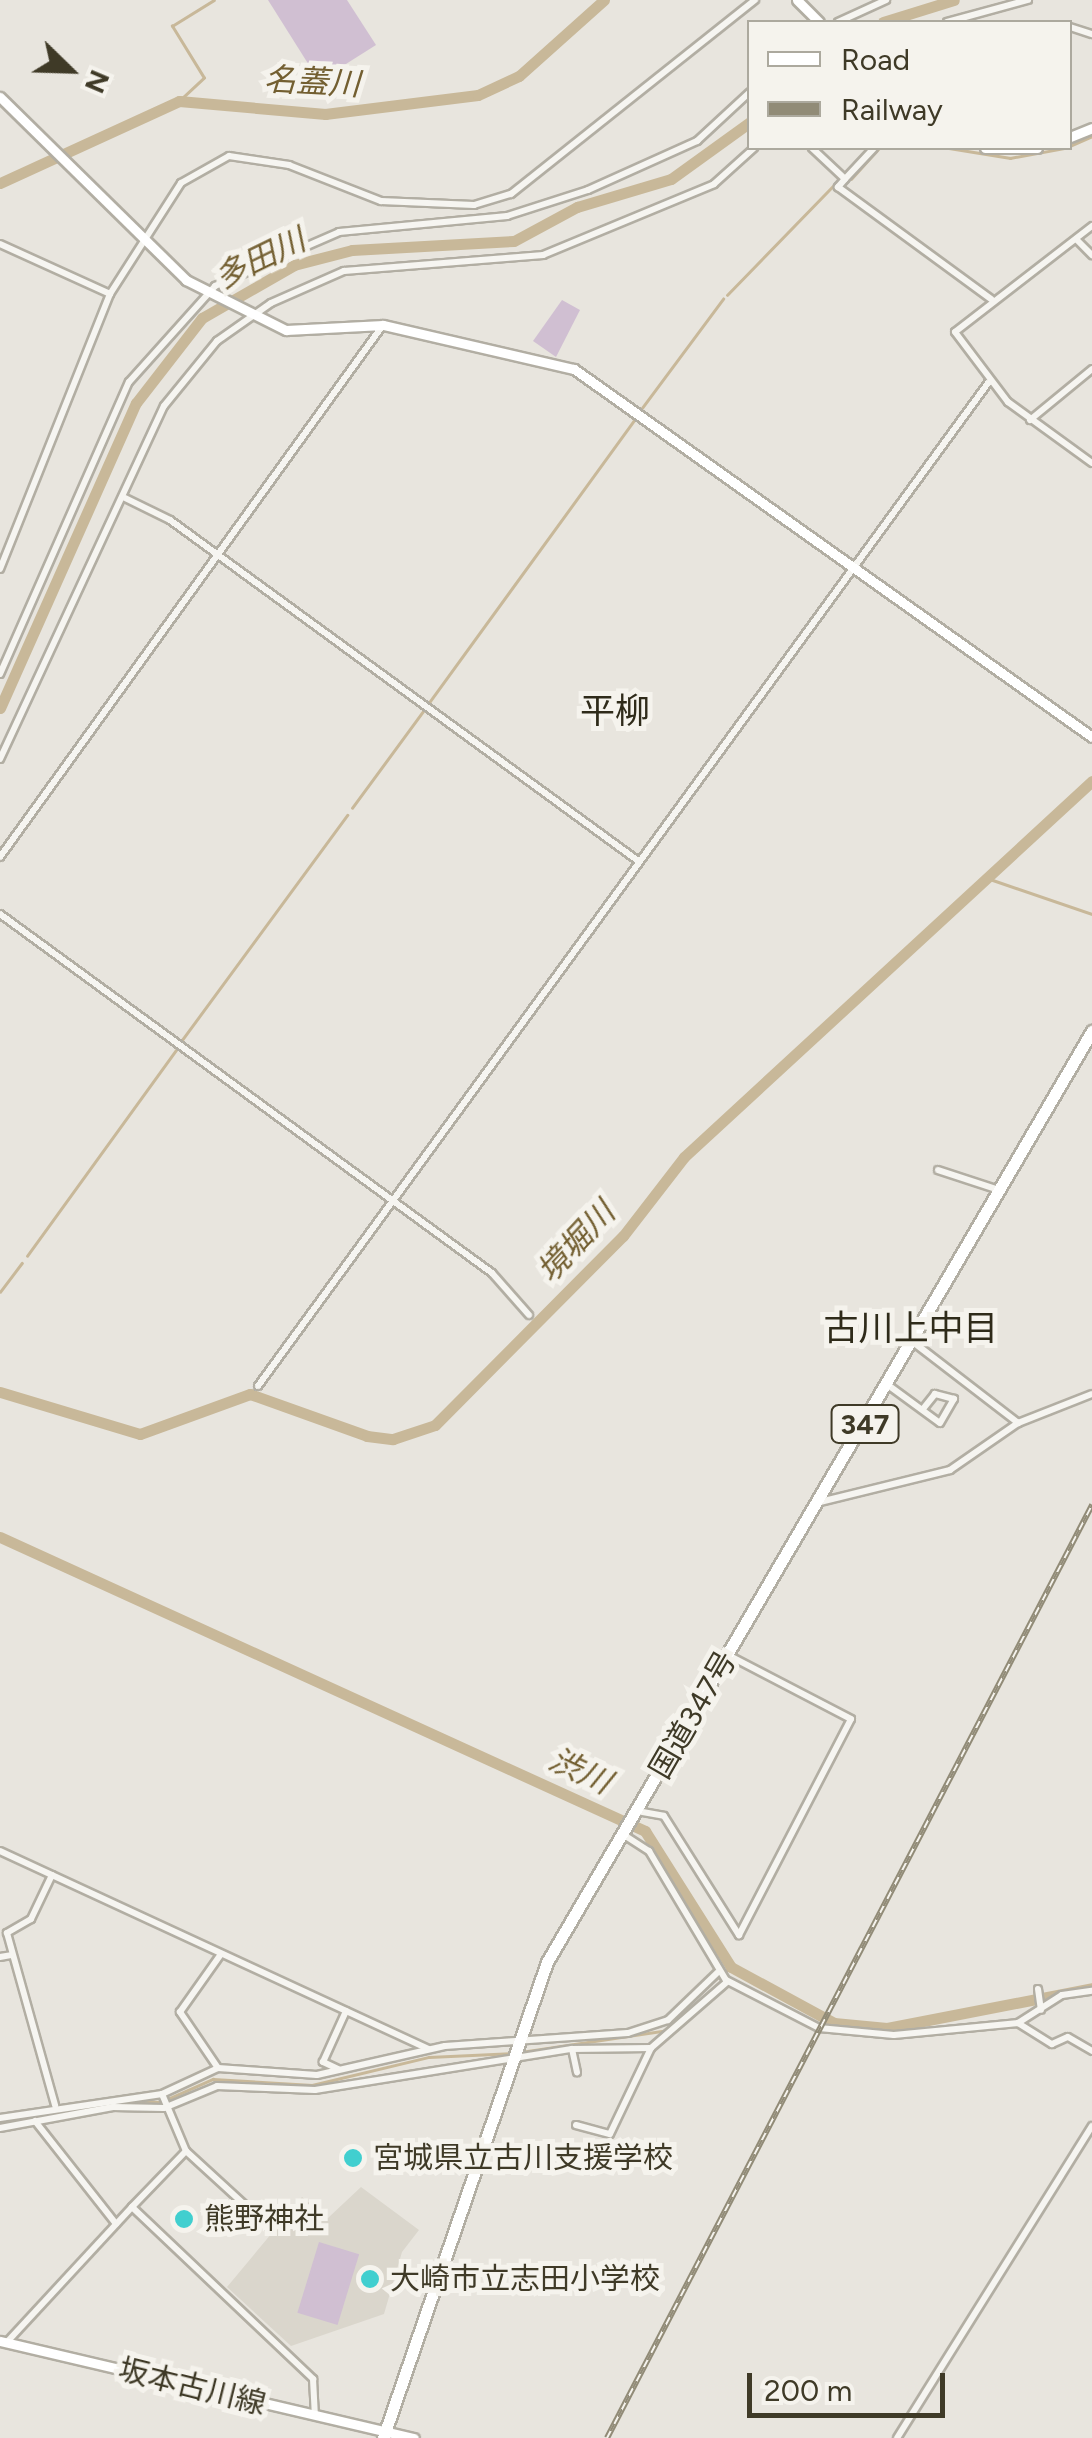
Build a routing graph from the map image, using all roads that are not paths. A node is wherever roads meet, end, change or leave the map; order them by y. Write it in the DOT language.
graph roads {
  1 [pos="755,0"];
  2 [pos="796,0"];
  3 [pos="886,0"];
  4 [pos="1028,0"];
  5 [pos="817,20"];
  6 [pos="842,20"];
  7 [pos="954,20"];
  8 [pos="747,95"];
  9 [pos="0,97"];
  10 [pos="752,150"];
  11 [pos="814,150"];
  12 [pos="872,150"];
  13 [pos="845,179"];
  14 [pos="1092,226"];
  15 [pos="141,237"];
  16 [pos="1076,238"];
  17 [pos="0,244"];
  18 [pos="1092,255"];
  19 [pos="212,292"];
  20 [pos="110,294"];
  21 [pos="991,300"];
  22 [pos="252,314"];
  23 [pos="383,326"];
  24 [pos="1092,369"];
  25 [pos="988,383"];
  26 [pos="1030,420"];
  27 [pos="1092,463"];
  28 [pos="125,498"];
  29 [pos="219,556"];
  30 [pos="852,566"];
  31 [pos="0,569"];
  32 [pos="0,674"];
  33 [pos="1092,737"];
  34 [pos="0,759"];
  35 [pos="0,857"];
  36 [pos="638,860"];
  37 [pos="0,914"];
  38 [pos="1091,1033"];
  39 [pos="938,1170"];
  40 [pos="1000,1190"];
  41 [pos="392,1200"];
  42 [pos="529,1315"];
  43 [pos="913,1342"];
  44 [pos="888,1384"];
  45 [pos="258,1386"];
  46 [pos="1092,1394"];
  47 [pos="923,1409"];
  48 [pos="1018,1422"];
  49 [pos="820,1502"];
  50 [pos="728,1654"];
  51 [pos="636,1814"];
  52 [pos="625,1833"];
  53 [pos="0,1852"];
  54 [pos="52,1875"];
  55 [pos="221,1954"];
  56 [pos="11,1955"];
  57 [pos="0,1957"];
  58 [pos="723,1977"];
  59 [pos="1038,1990"];
  60 [pos="1092,1991"];
  61 [pos="346,2010"];
  62 [pos="1042,2011"];
  63 [pos="1018,2022"];
  64 [pos="651,2048"];
  65 [pos="429,2049"];
  66 [pos="572,2049"];
  67 [pos="510,2051"];
  68 [pos="1092,2051"];
  69 [pos="218,2068"];
  70 [pos="338,2069"];
  71 [pos="576,2072"];
  72 [pos="163,2101"];
  73 [pos="55,2105"];
  74 [pos="36,2116"];
  75 [pos="0,2118"];
  76 [pos="576,2125"];
  77 [pos="1092,2126"];
  78 [pos="0,2128"];
  79 [pos="186,2150"];
  80 [pos="132,2207"];
  81 [pos="116,2224"];
  82 [pos="269,2227"];
  83 [pos="0,2328"];
  84 [pos="6,2339"];
  85 [pos="315,2417"];
  86 [pos="384,2435"];
  87 [pos="414,2438"];
  88 [pos="897,2438"];
  1 -- 15 [label="street"];
  2 -- 5 [label="street"];
  3 -- 6 [label="street"];
  4 -- 7 [label="street"];
  8 -- 19 [label="street"];
  9 -- 15 [label="street"];
  10 -- 22 [label="street"];
  11 -- 13 [label="street"];
  12 -- 13 [label="street"];
  13 -- 21 [label="street"];
  14 -- 16 [label="street"];
  15 -- 19 [label="street"];
  15 -- 20 [label="street"];
  16 -- 18 [label="street"];
  16 -- 21 [label="street"];
  17 -- 20 [label="street"];
  19 -- 22 [label="street"];
  19 -- 32 [label="street"];
  20 -- 31 [label="street"];
  21 -- 25 [label="street"];
  22 -- 23 [label="street"];
  22 -- 28 [label="street"];
  23 -- 29 [label="street"];
  23 -- 30 [label="street"];
  24 -- 26 [label="street"];
  25 -- 26 [label="street"];
  25 -- 30 [label="street"];
  26 -- 27 [label="street"];
  28 -- 29 [label="street"];
  28 -- 34 [label="street"];
  29 -- 35 [label="street"];
  29 -- 36 [label="street"];
  30 -- 33 [label="street"];
  30 -- 36 [label="street"];
  36 -- 41 [label="street"];
  37 -- 41 [label="street"];
  38 -- 40 [label="highway, 国道347号 / 347"];
  39 -- 40 [label="street"];
  40 -- 43 [label="highway, 国道347号 / 347"];
  41 -- 42 [label="street"];
  41 -- 45 [label="street"];
  43 -- 44 [label="highway, 国道347号 / 347"];
  43 -- 48 [label="street"];
  44 -- 47 [label="street"];
  44 -- 49 [label="highway, 国道347号 / 347"];
  46 -- 48 [label="street"];
  47 -- 47 [label="street"];
  48 -- 49 [label="street"];
  49 -- 50 [label="highway, 国道347号 / 347"];
  50 -- 51 [label="highway, 国道347号 / 347"];
  50 -- 51 [label="street"];
  51 -- 52 [label="highway, 国道347号 / 347"];
  52 -- 58 [label="street"];
  52 -- 67 [label="highway, 国道347号 / 347"];
  53 -- 54 [label="street"];
  54 -- 55 [label="street"];
  54 -- 56 [label="street"];
  55 -- 61 [label="street"];
  55 -- 69 [label="street"];
  56 -- 57 [label="street"];
  56 -- 73 [label="street"];
  58 -- 63 [label="street"];
  58 -- 64 [label="street"];
  58 -- 67 [label="street"];
  59 -- 62 [label="street"];
  60 -- 62 [label="street"];
  61 -- 65 [label="street"];
  61 -- 70 [label="street"];
  62 -- 63 [label="street"];
  63 -- 68 [label="street"];
  64 -- 66 [label="street"];
  64 -- 76 [label="street"];
  65 -- 67 [label="street"];
  65 -- 70 [label="street"];
  66 -- 67 [label="street"];
  66 -- 71 [label="street"];
  67 -- 72 [label="street"];
  67 -- 86 [label="highway, 国道347号 / 347"];
  69 -- 70 [label="street"];
  69 -- 72 [label="street"];
  72 -- 73 [label="street"];
  72 -- 74 [label="street"];
  72 -- 79 [label="street"];
  73 -- 74 [label="street"];
  74 -- 75 [label="street"];
  74 -- 78 [label="street"];
  74 -- 81 [label="street"];
  77 -- 88 [label="street"];
  79 -- 80 [label="street"];
  79 -- 82 [label="street"];
  80 -- 81 [label="street"];
  80 -- 85 [label="street"];
  81 -- 84 [label="street"];
  83 -- 84 [label="street"];
  84 -- 85 [label="street, 坂本古川線"];
  85 -- 86 [label="street, 坂本古川線"];
  86 -- 87 [label="street, 坂本古川線"];
}
